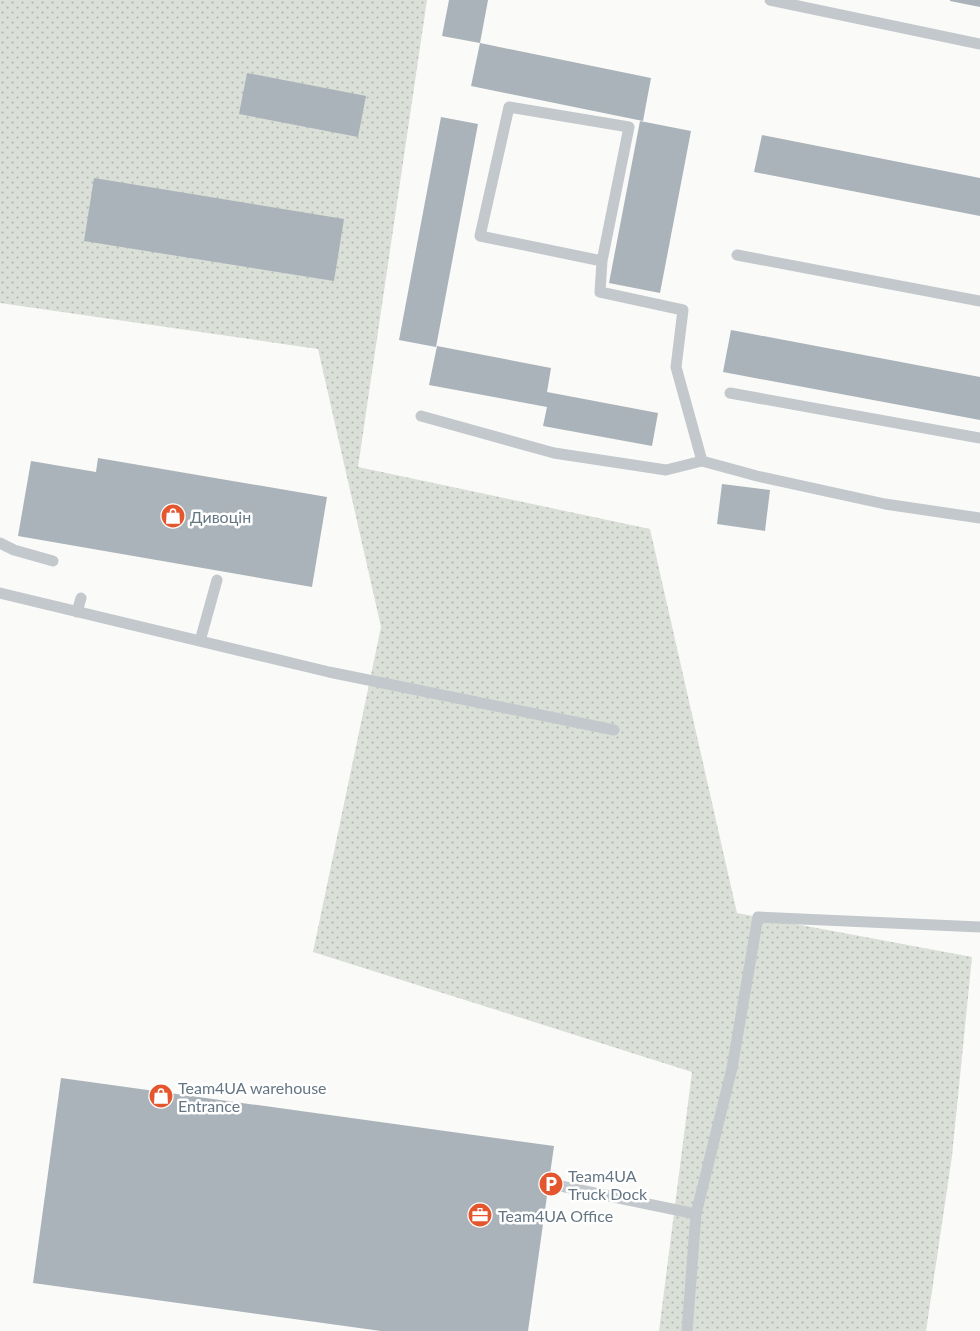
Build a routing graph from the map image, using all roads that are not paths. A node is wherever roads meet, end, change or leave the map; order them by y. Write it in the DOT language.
graph roads {
  1 [pos="770,0"];
  2 [pos="980,44"];
  3 [pos="737,255"];
  4 [pos="602,261"];
  5 [pos="980,301"];
  6 [pos="730,394"];
  7 [pos="421,416"];
  8 [pos="980,438"];
  9 [pos="702,461"];
  10 [pos="980,518"];
  11 [pos="0,543"];
  12 [pos="53,562"];
  13 [pos="217,580"];
  14 [pos="0,593"];
  15 [pos="81,598"];
  16 [pos="78,612"];
  17 [pos="200,641"];
  18 [pos="614,730"];
  19 [pos="980,926"];
  20 [pos="551,1184"];
  21 [pos="696,1214"];
  22 [pos="687,1331"];
  1 -- 2 [label="lane"];
  3 -- 5 [label="lane"];
  4 -- 4 [label="lane"];
  4 -- 9 [label="lane"];
  6 -- 8 [label="lane"];
  7 -- 9 [label="lane"];
  9 -- 10 [label="lane"];
  11 -- 12 [label="lane"];
  13 -- 17 [label="lane"];
  14 -- 16 [label="lane"];
  15 -- 16 [label="lane"];
  16 -- 17 [label="lane"];
  17 -- 18 [label="lane"];
  19 -- 21 [label="lane"];
  20 -- 21 [label="lane"];
  21 -- 22 [label="lane"];
}
